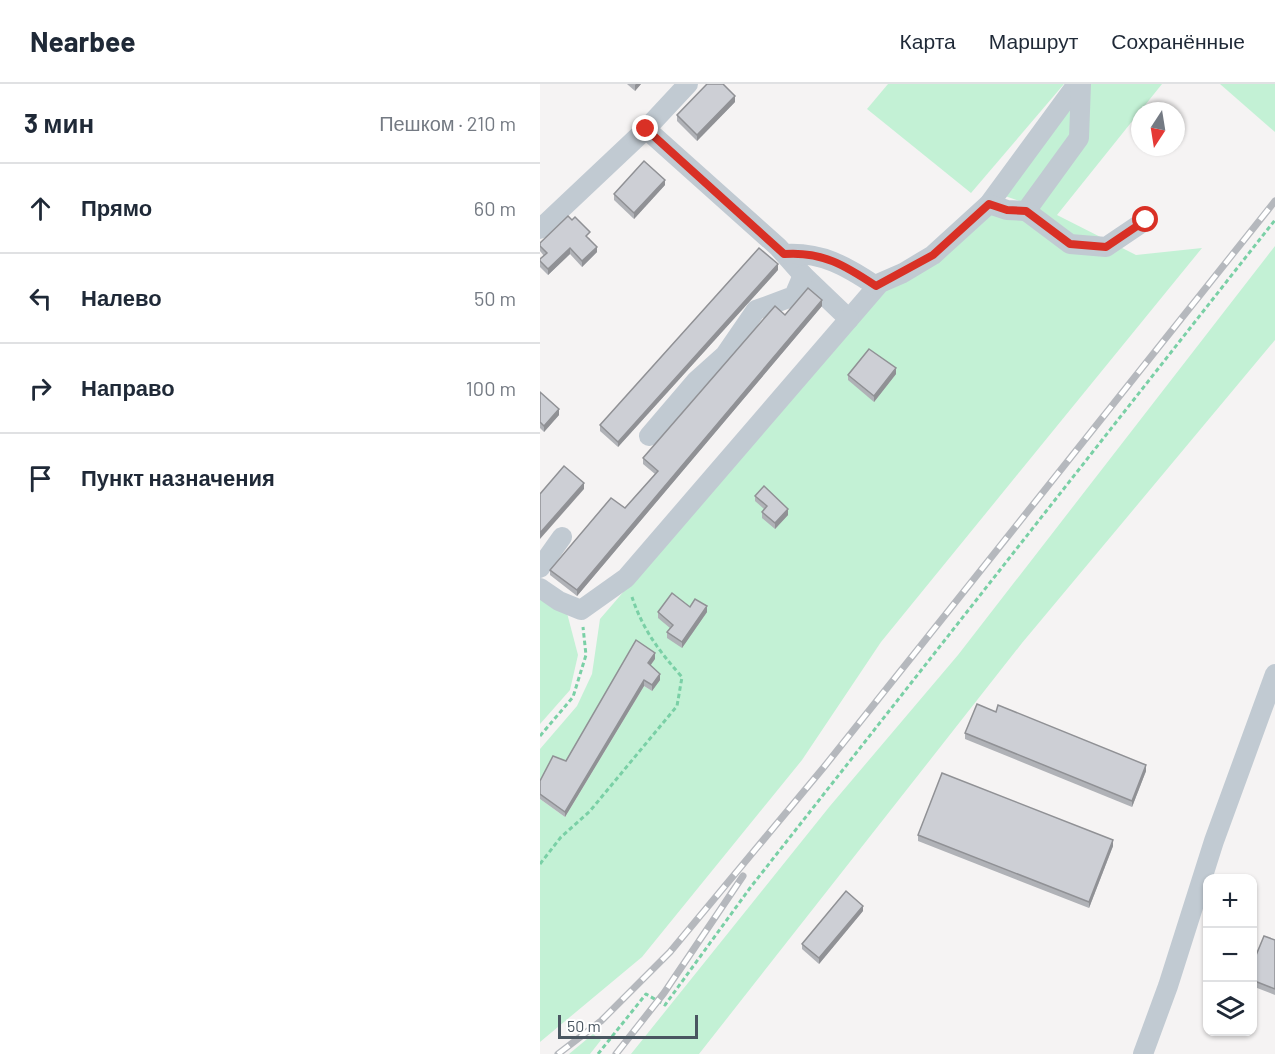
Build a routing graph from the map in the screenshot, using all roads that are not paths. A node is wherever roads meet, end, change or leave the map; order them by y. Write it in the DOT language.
graph roads {
  1 [pos="688,84"];
  2 [pos="1079,84"];
  3 [pos="646,129"];
  4 [pos="989,204"];
  5 [pos="1026,211"];
  6 [pos="1146,220"];
  7 [pos="540,229"];
  8 [pos="784,254"];
  9 [pos="803,275"];
  10 [pos="876,286"];
  11 [pos="849,319"];
  12 [pos="649,436"];
  13 [pos="562,537"];
  14 [pos="540,568"];
  15 [pos="540,588"];
  16 [pos="1275,674"];
  17 [pos="1143,1054"];
  1 -- 3 [label="street"];
  2 -- 4 [label="street"];
  2 -- 5 [label="street"];
  3 -- 7 [label="street"];
  3 -- 8 [label="street"];
  4 -- 5 [label="street"];
  4 -- 10 [label="street"];
  5 -- 6 [label="street"];
  8 -- 9 [label="street"];
  8 -- 10 [label="street"];
  9 -- 11 [label="street"];
  9 -- 12 [label="street"];
  10 -- 11 [label="street"];
  11 -- 15 [label="street"];
  13 -- 14 [label="street"];
  16 -- 17 [label="street"];
}
